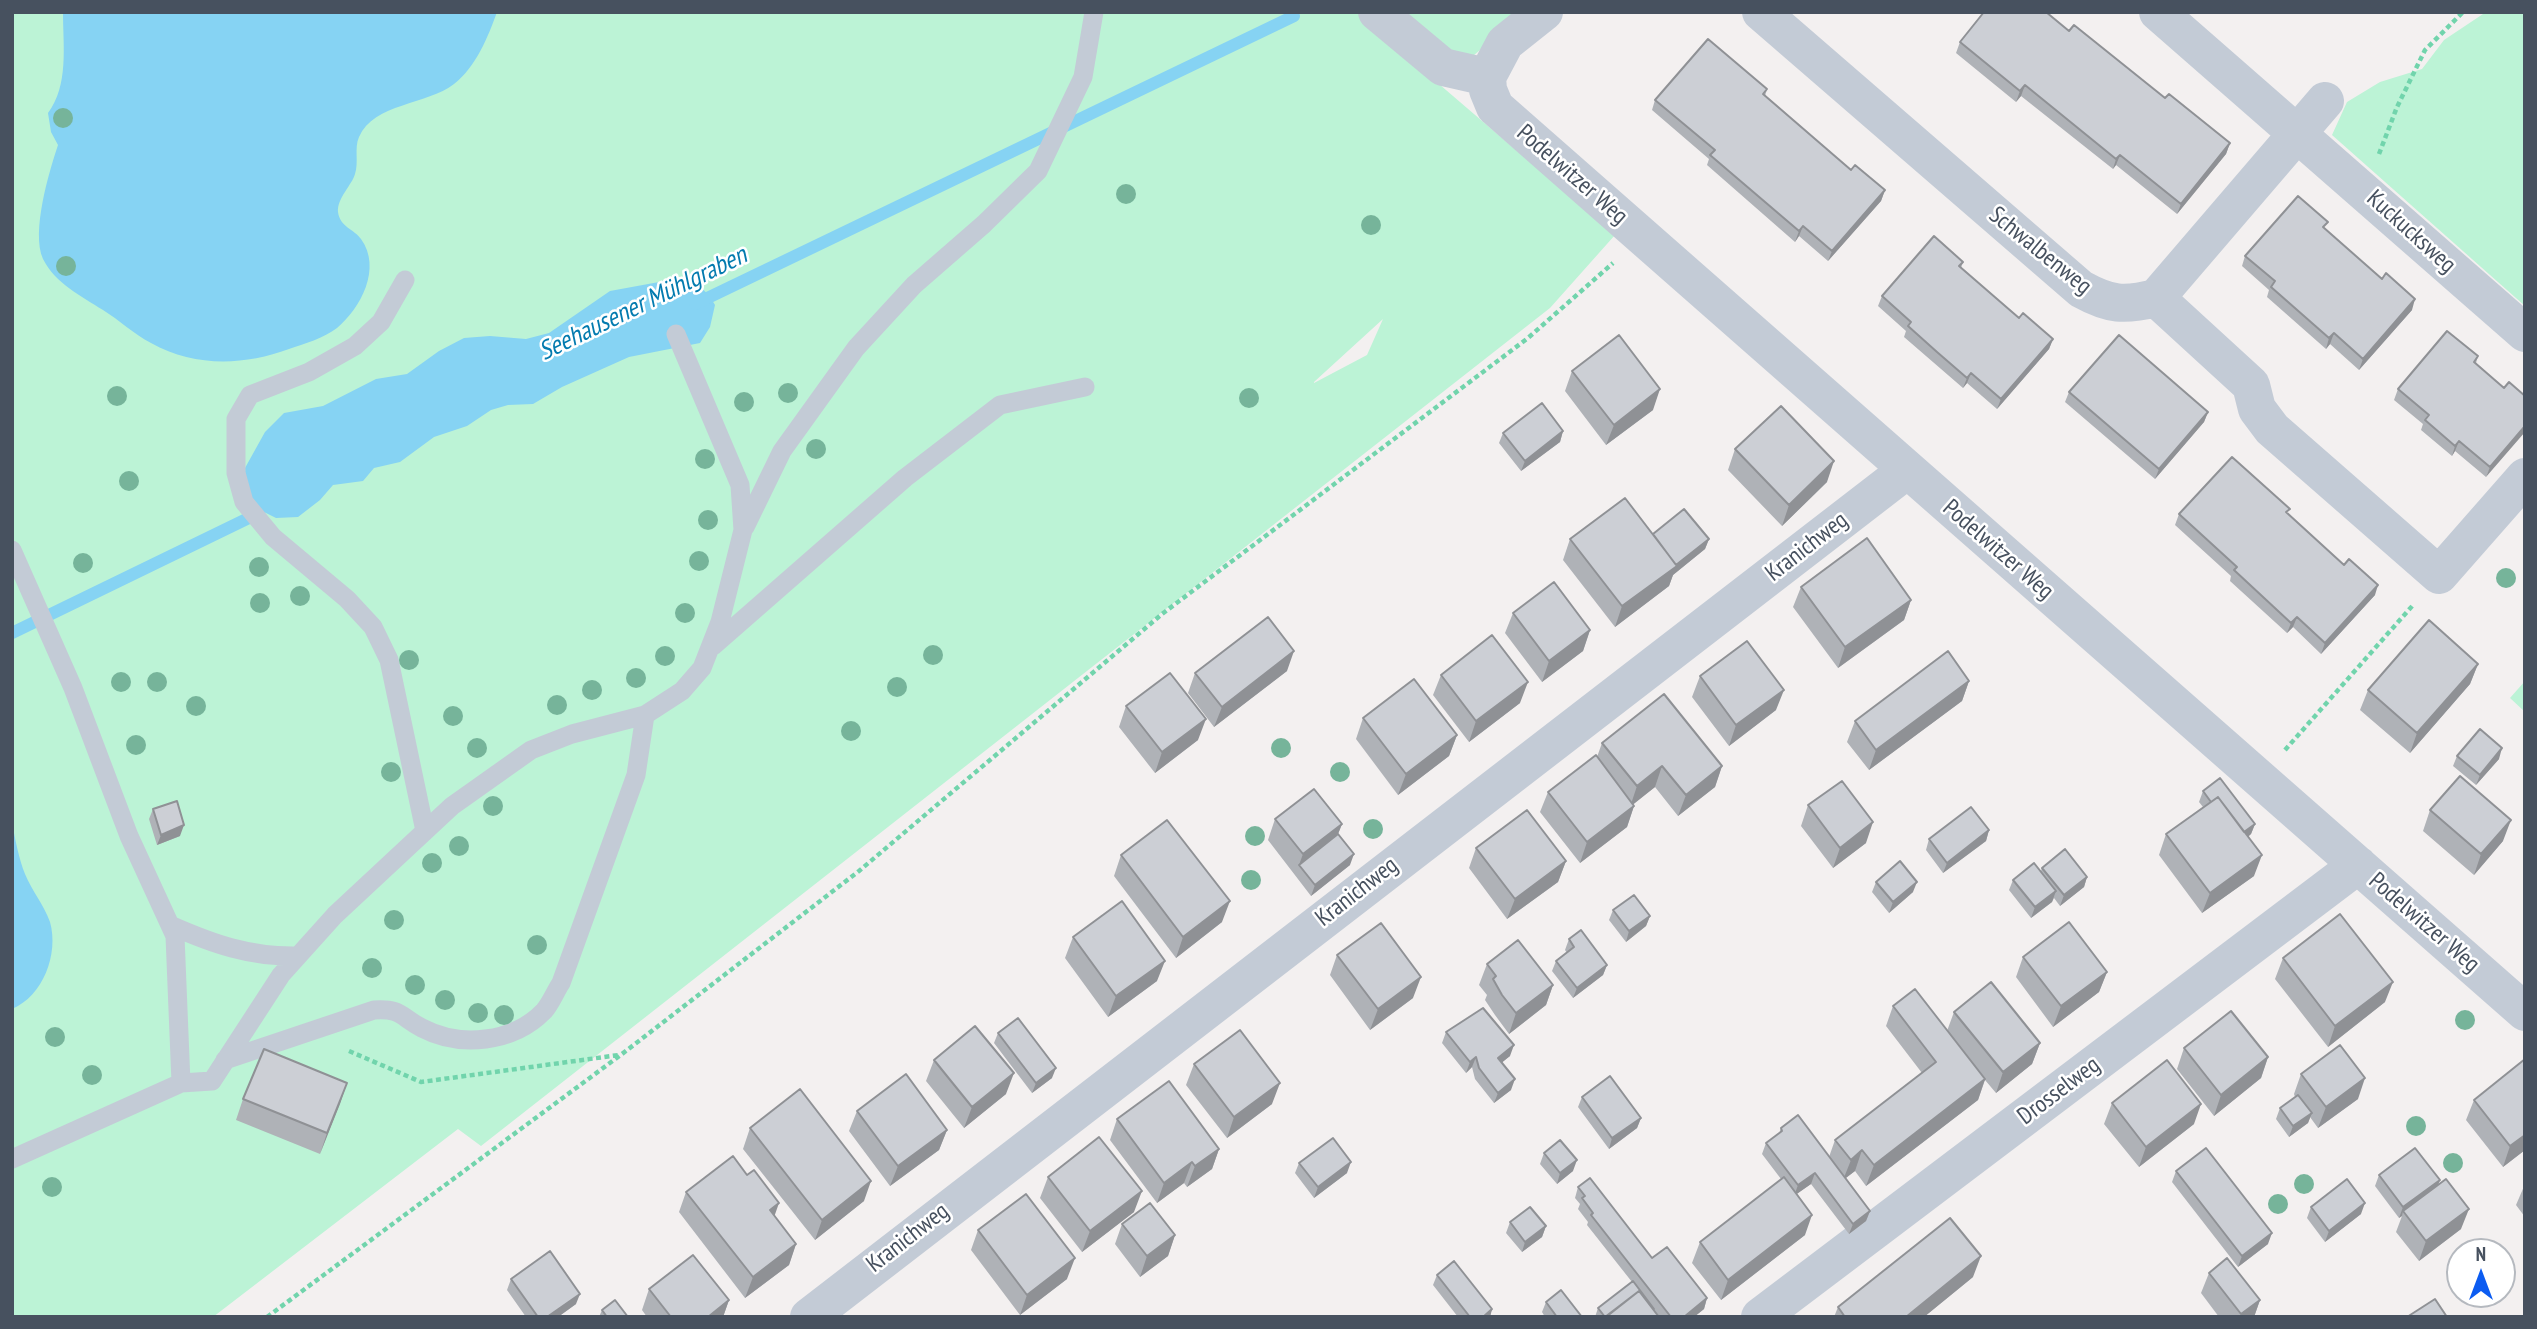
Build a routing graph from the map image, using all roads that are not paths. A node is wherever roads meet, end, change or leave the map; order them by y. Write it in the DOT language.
graph roads {
  1 [pos="1094,12"];
  2 [pos="1377,12"];
  3 [pos="1544,12"];
  4 [pos="1761,12"];
  5 [pos="2158,12"];
  6 [pos="1487,77"];
  7 [pos="2325,101"];
  8 [pos="2297,131"];
  9 [pos="405,280"];
  10 [pos="2157,298"];
  11 [pos="2525,333"];
  12 [pos="676,334"];
  13 [pos="1086,387"];
  14 [pos="1907,470"];
  15 [pos="2525,477"];
  16 [pos="743,530"];
  17 [pos="12,550"];
  18 [pos="710,649"];
  19 [pos="645,715"];
  20 [pos="425,831"];
  21 [pos="2358,865"];
  22 [pos="170,925"];
  23 [pos="297,956"];
  24 [pos="2525,1012"];
  25 [pos="225,1060"];
  26 [pos="181,1083"];
  27 [pos="12,1159"];
  28 [pos="809,1317"];
  29 [pos="1760,1317"];
  1 -- 16 [label="lane"];
  2 -- 6 [label="street"];
  3 -- 6 [label="street"];
  4 -- 10 [label="street, Schwalbenweg"];
  5 -- 8 [label="street, Kuckucksweg"];
  6 -- 14 [label="street, Podelwitzer Weg"];
  7 -- 8 [label="street"];
  8 -- 10 [label="street"];
  8 -- 11 [label="street, Kuckucksweg"];
  9 -- 20 [label="lane"];
  10 -- 15 [label="street"];
  12 -- 16 [label="lane"];
  13 -- 18 [label="lane"];
  14 -- 21 [label="street, Podelwitzer Weg"];
  14 -- 28 [label="street, Kranichweg"];
  16 -- 18 [label="lane"];
  17 -- 22 [label="lane"];
  18 -- 19 [label="lane"];
  19 -- 20 [label="lane"];
  19 -- 25 [label="lane"];
  20 -- 23 [label="lane"];
  21 -- 24 [label="street, Podelwitzer Weg"];
  21 -- 29 [label="street, Drosselweg"];
  22 -- 23 [label="lane"];
  22 -- 26 [label="lane"];
  23 -- 25 [label="lane"];
  25 -- 26 [label="lane"];
  26 -- 27 [label="lane"];
}
